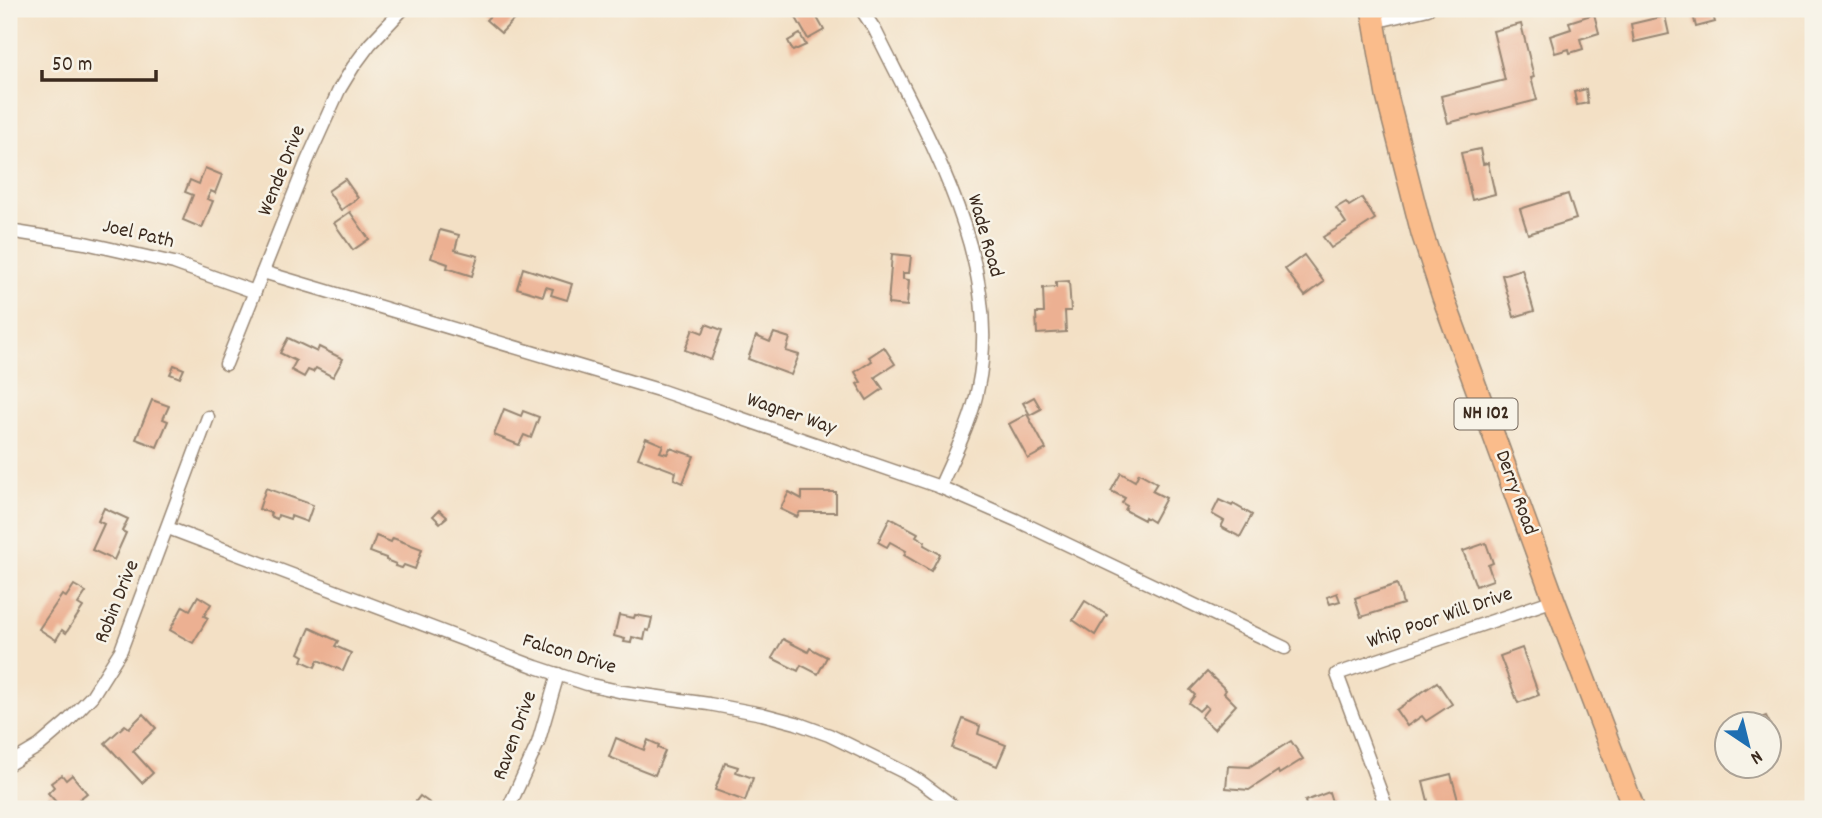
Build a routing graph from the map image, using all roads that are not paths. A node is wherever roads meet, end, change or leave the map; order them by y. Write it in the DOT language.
graph roads {
  1 [pos="404,9"];
  2 [pos="861,9"];
  3 [pos="1428,9"];
  4 [pos="1373,15"];
  5 [pos="9,232"];
  6 [pos="263,272"];
  7 [pos="255,292"];
  8 [pos="226,364"];
  9 [pos="208,417"];
  10 [pos="940,487"];
  11 [pos="168,528"];
  12 [pos="1554,600"];
  13 [pos="1285,648"];
  14 [pos="558,674"];
  15 [pos="9,764"];
  16 [pos="508,809"];
  17 [pos="957,809"];
  18 [pos="1387,809"];
  19 [pos="1634,809"];
  1 -- 6 [label="street, Wende Drive"];
  2 -- 10 [label="street, Wade Road"];
  3 -- 4 [label="street"];
  4 -- 12 [label="main road, Derry Road / NH 102"];
  5 -- 7 [label="street, Joel Path"];
  6 -- 7 [label="street, Wende Drive"];
  6 -- 10 [label="street, Wagner Way"];
  7 -- 8 [label="street, Wende Drive"];
  9 -- 11 [label="street, Robin Drive"];
  10 -- 13 [label="street, Wagner Way"];
  11 -- 14 [label="street, Falcon Drive"];
  11 -- 15 [label="street, Robin Drive"];
  12 -- 18 [label="street, Whip Poor Will Drive"];
  12 -- 19 [label="main road, Derry Road / NH 102"];
  14 -- 16 [label="street, Raven Drive"];
  14 -- 17 [label="street, Falcon Drive"];
}
